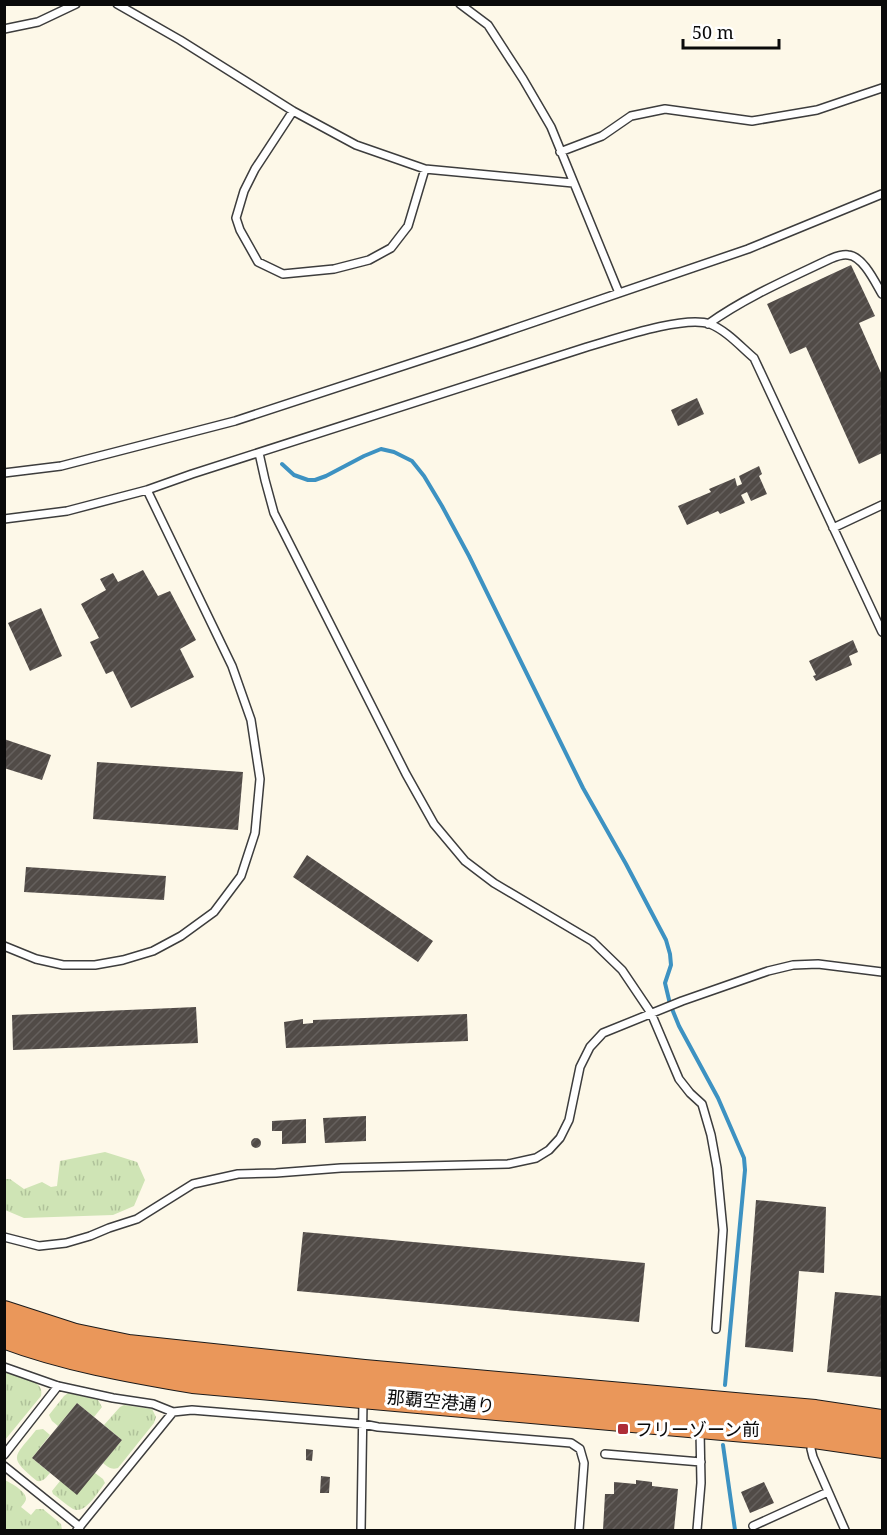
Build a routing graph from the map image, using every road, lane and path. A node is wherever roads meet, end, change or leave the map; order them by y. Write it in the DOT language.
graph roads {
  1 [pos="76,4"];
  2 [pos="117,4"];
  3 [pos="460,4"];
  4 [pos="4,29"];
  5 [pos="882,88"];
  6 [pos="293,111"];
  7 [pos="560,152"];
  8 [pos="425,169"];
  9 [pos="573,183"];
  10 [pos="882,194"];
  11 [pos="619,293"];
  12 [pos="882,294"];
  13 [pos="708,324"];
  14 [pos="259,453"];
  15 [pos="4,472"];
  16 [pos="147,490"];
  17 [pos="882,505"];
  18 [pos="4,519"];
  19 [pos="833,528"];
  20 [pos="882,632"];
  21 [pos="4,946"];
  22 [pos="882,972"];
  23 [pos="651,1013"];
  24 [pos="4,1237"];
  25 [pos="4,1314"];
  26 [pos="716,1329"];
  27 [pos="4,1335"];
  28 [pos="4,1367"];
  29 [pos="364,1384"];
  30 [pos="58,1386"];
  31 [pos="173,1412"];
  32 [pos="882,1423"];
  33 [pos="363,1424"];
  34 [pos="814,1424"];
  35 [pos="700,1425"];
  36 [pos="882,1445"];
  37 [pos="605,1454"];
  38 [pos="4,1455"];
  39 [pos="700,1462"];
  40 [pos="4,1466"];
  41 [pos="828,1492"];
  42 [pos="753,1526"];
  43 [pos="78,1529"];
  44 [pos="361,1530"];
  45 [pos="579,1530"];
  46 [pos="697,1530"];
  47 [pos="845,1530"];
  1 -- 4 [label="lane"];
  2 -- 6 [label="lane"];
  3 -- 7 [label="lane"];
  5 -- 7 [label="lane"];
  6 -- 8 [label="lane"];
  6 -- 8 [label="lane"];
  7 -- 9 [label="lane"];
  8 -- 9 [label="lane"];
  9 -- 11 [label="lane"];
  10 -- 11 [label="lane"];
  11 -- 15 [label="lane"];
  12 -- 13 [label="lane"];
  13 -- 14 [label="lane"];
  13 -- 19 [label="lane"];
  14 -- 16 [label="lane"];
  14 -- 23 [label="lane"];
  16 -- 18 [label="lane"];
  16 -- 21 [label="lane"];
  17 -- 19 [label="lane"];
  19 -- 20 [label="lane"];
  22 -- 23 [label="lane"];
  23 -- 24 [label="lane"];
  23 -- 26 [label="lane"];
  25 -- 29 [label="highway, 那覇空港通り"];
  27 -- 29 [label="highway, 那覇空港通り"];
  28 -- 30 [label="lane"];
  29 -- 33 [label="lane"];
  29 -- 34 [label="highway, 那覇空港通り"];
  29 -- 35 [label="highway, 那覇空港通り"];
  30 -- 31 [label="lane"];
  30 -- 38 [label="lane"];
  31 -- 33 [label="lane"];
  31 -- 43 [label="lane"];
  32 -- 34 [label="highway, 那覇空港通り"];
  33 -- 44 [label="lane"];
  33 -- 45 [label="lane"];
  34 -- 35 [label="highway, 那覇空港通り"];
  34 -- 36 [label="highway, 那覇空港通り"];
  34 -- 41 [label="lane"];
  35 -- 39 [label="lane"];
  37 -- 39 [label="lane"];
  39 -- 46 [label="lane"];
  40 -- 43 [label="lane"];
  41 -- 42 [label="lane"];
  41 -- 47 [label="lane"];
}
